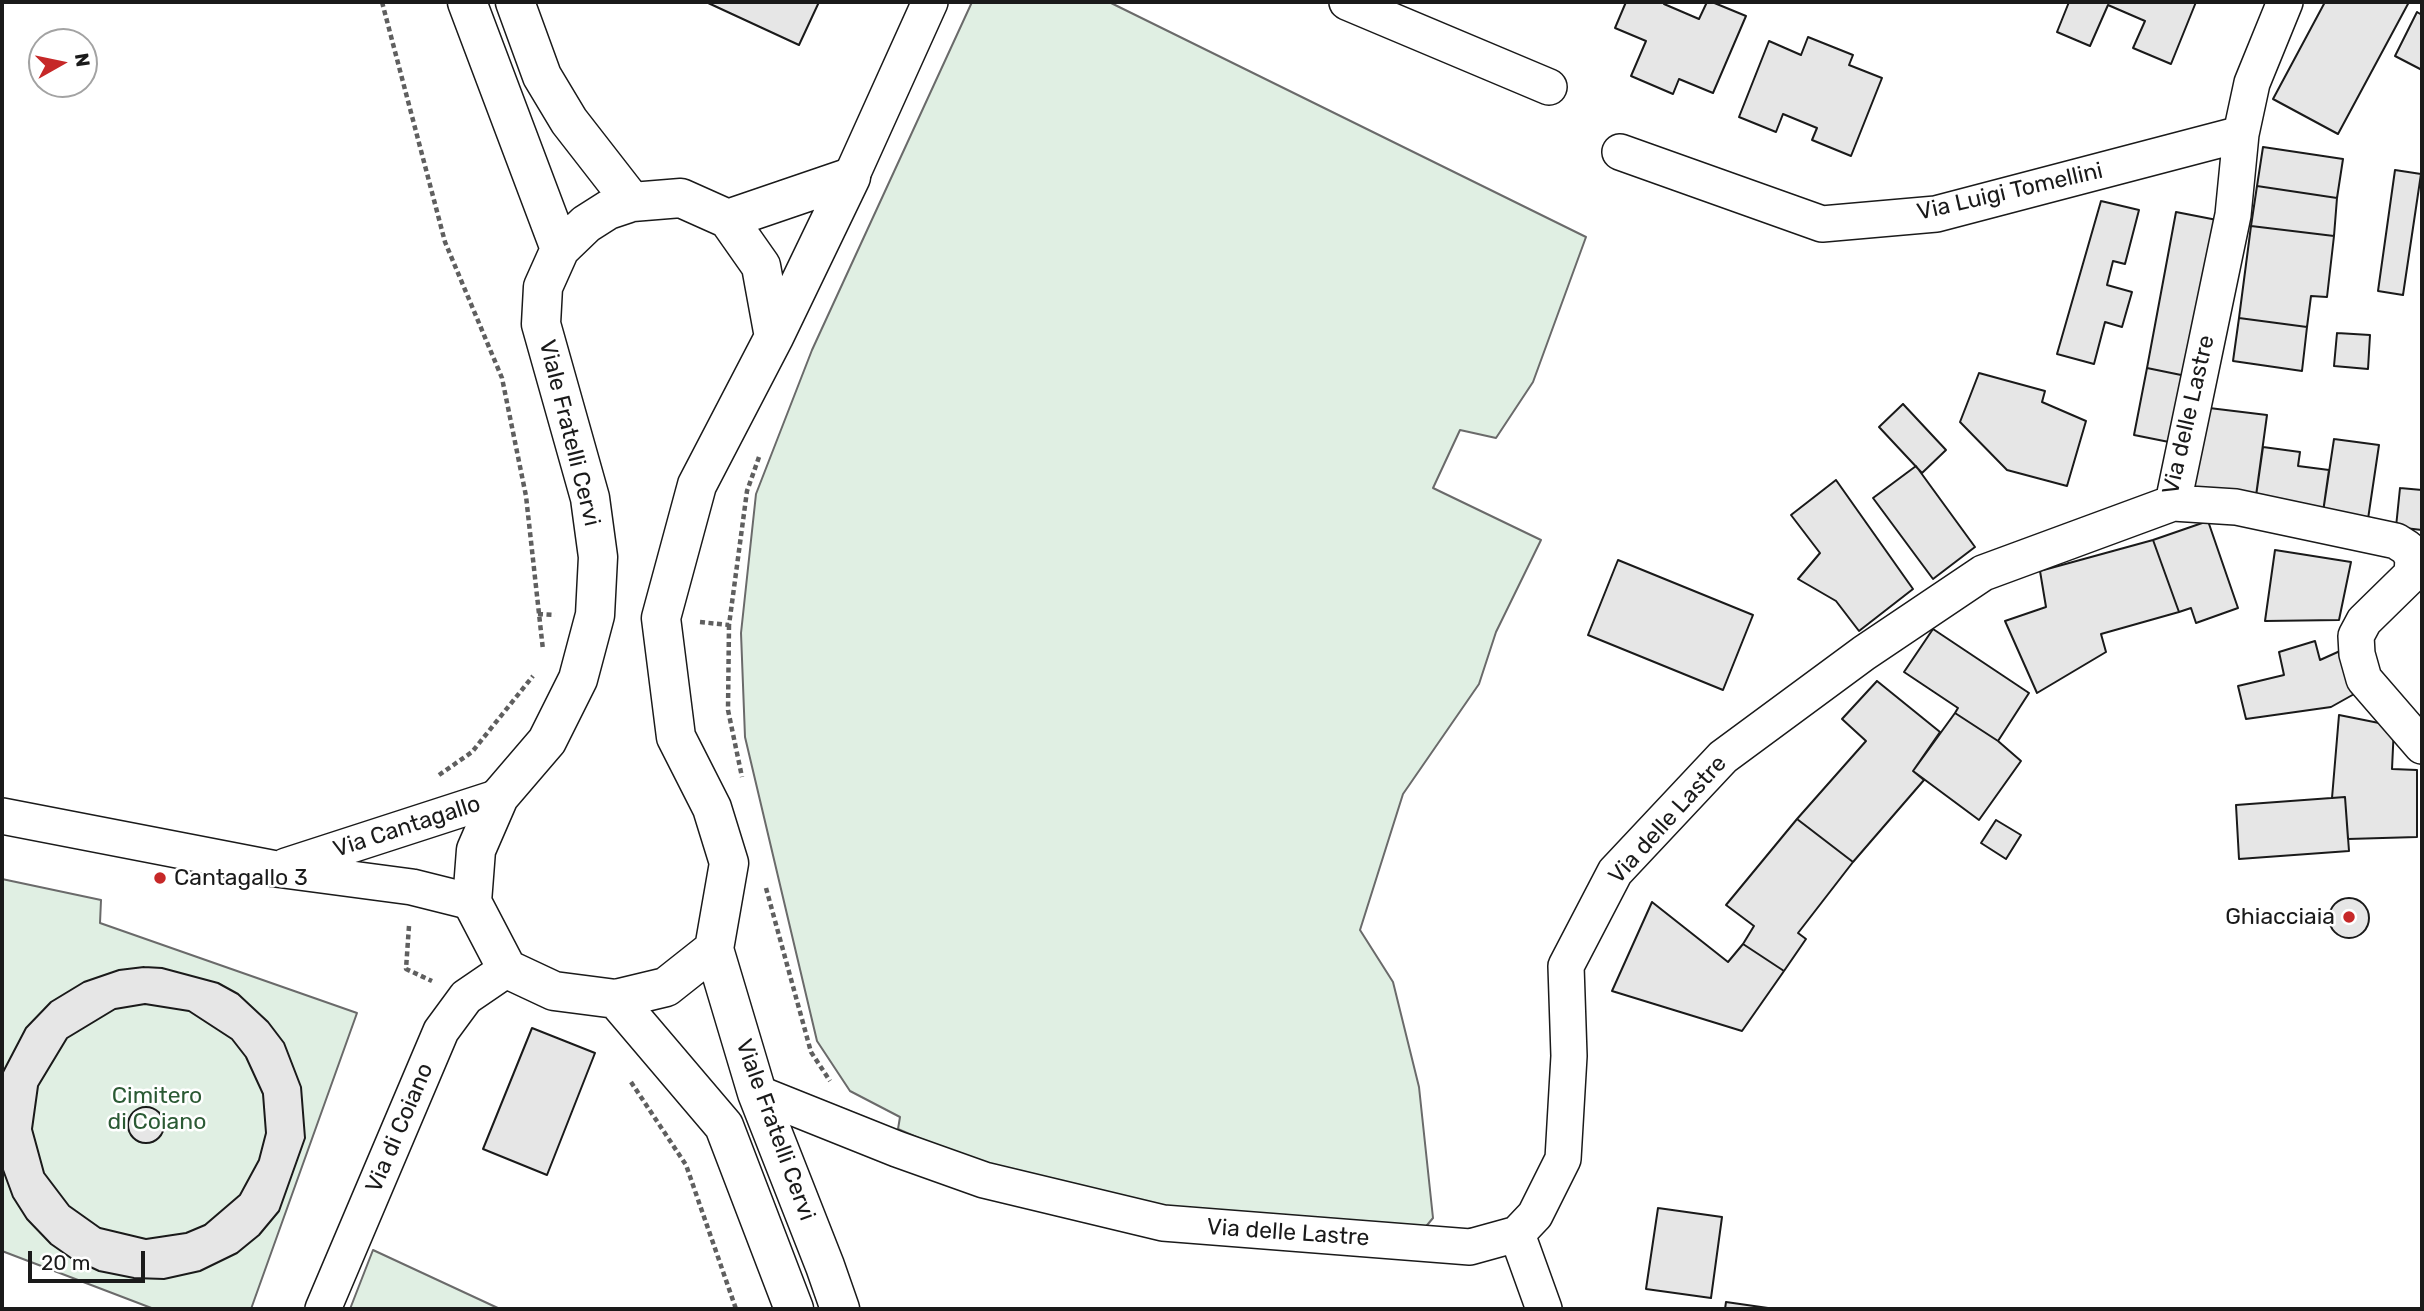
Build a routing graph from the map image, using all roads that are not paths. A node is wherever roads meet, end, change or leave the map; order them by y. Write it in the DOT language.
graph roads {
  1 [pos="467,2"];
  2 [pos="515,2"];
  3 [pos="930,2"];
  4 [pos="1347,2"];
  5 [pos="2285,2"];
  6 [pos="1549,86"];
  7 [pos="2242,134"];
  8 [pos="1619,152"];
  9 [pos="850,177"];
  10 [pos="632,202"];
  11 [pos="728,219"];
  12 [pos="560,249"];
  13 [pos="774,337"];
  14 [pos="2173,503"];
  15 [pos="2422,746"];
  16 [pos="499,797"];
  17 [pos="2,816"];
  18 [pos="276,869"];
  19 [pos="472,902"];
  20 [pos="714,949"];
  21 [pos="507,968"];
  22 [pos="616,999"];
  23 [pos="757,1093"];
  24 [pos="1517,1234"];
  25 [pos="323,1309"];
  26 [pos="794,1309"];
  27 [pos="840,1309"];
  28 [pos="1544,1309"];
  1 -- 12 [label="main road"];
  2 -- 10 [label="main road"];
  3 -- 9 [label="street"];
  4 -- 6 [label="street"];
  5 -- 7 [label="street, Via delle Lastre"];
  7 -- 8 [label="street, Via Luigi Tomellini"];
  7 -- 14 [label="street, Via delle Lastre"];
  9 -- 11 [label="main road"];
  9 -- 13 [label="main road, Viale Fratelli Cervi"];
  10 -- 11 [label="main road, Viale Fratelli Cervi"];
  10 -- 12 [label="main road, Viale Fratelli Cervi"];
  11 -- 13 [label="main road"];
  12 -- 16 [label="main road, Viale Fratelli Cervi"];
  13 -- 20 [label="main road, Viale Fratelli Cervi"];
  14 -- 15 [label="street"];
  14 -- 24 [label="street, Via delle Lastre"];
  16 -- 18 [label="street, Via Cantagallo"];
  16 -- 19 [label="main road, Viale Fratelli Cervi"];
  17 -- 18 [label="street, Via Cantagallo"];
  18 -- 19 [label="street, Via Cantagallo"];
  19 -- 21 [label="main road"];
  20 -- 22 [label="main road"];
  20 -- 23 [label="main road, Viale Fratelli Cervi"];
  21 -- 22 [label="main road"];
  21 -- 25 [label="street, Via di Coiano"];
  22 -- 26 [label="main road, Viale Fratelli Cervi"];
  23 -- 24 [label="street, Via delle Lastre"];
  23 -- 27 [label="main road, Viale Fratelli Cervi"];
  24 -- 28 [label="street"];
}
